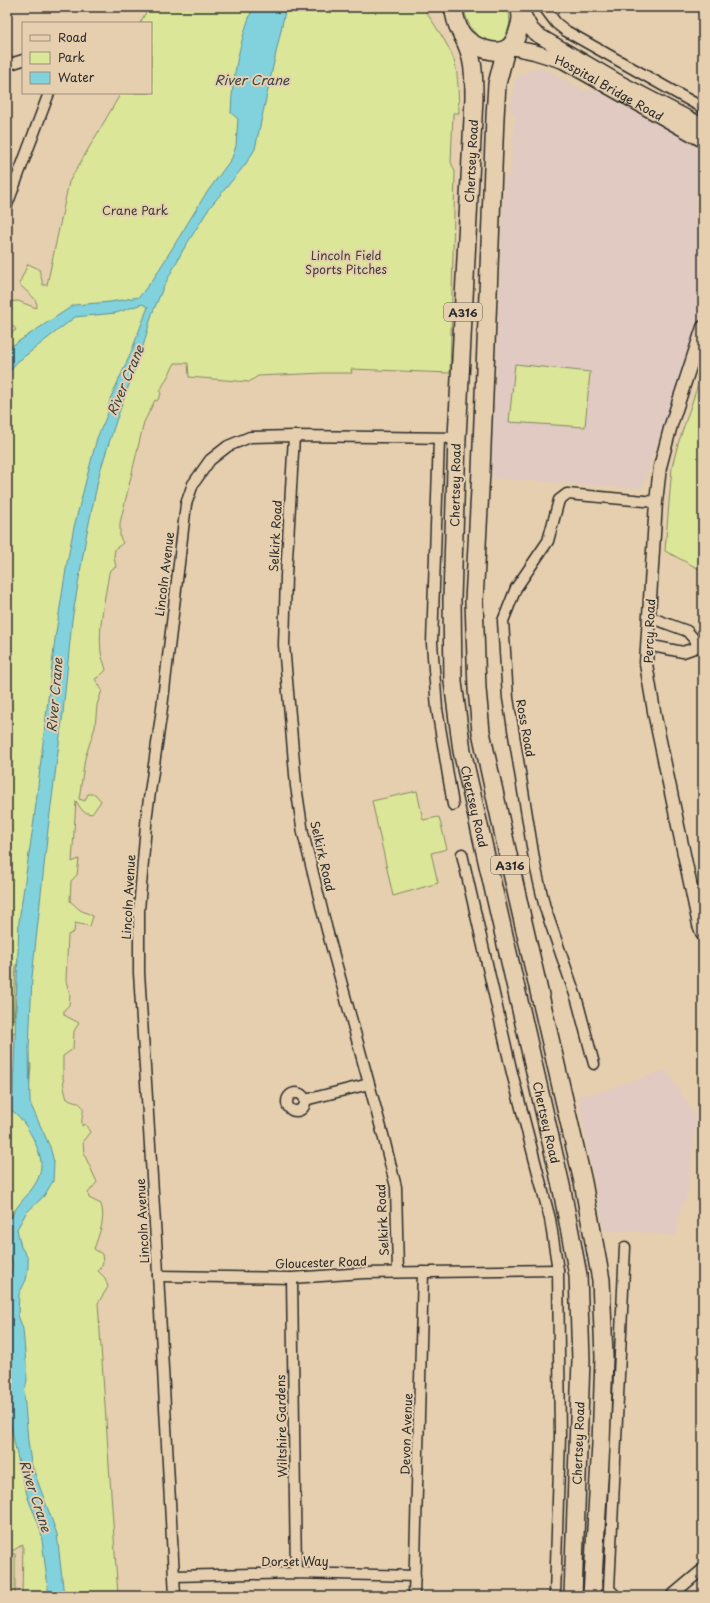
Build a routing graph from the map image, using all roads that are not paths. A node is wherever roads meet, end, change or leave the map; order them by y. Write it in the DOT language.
graph roads {
  1 [pos="544,7"];
  2 [pos="520,9"];
  3 [pos="451,10"];
  4 [pos="462,35"];
  5 [pos="508,48"];
  6 [pos="604,53"];
  7 [pos="22,60"];
  8 [pos="7,65"];
  9 [pos="592,73"];
  10 [pos="49,94"];
  11 [pos="703,108"];
  12 [pos="703,126"];
  13 [pos="703,140"];
  14 [pos="7,205"];
  15 [pos="703,327"];
  16 [pos="294,436"];
  17 [pos="456,438"];
  18 [pos="439,439"];
  19 [pos="656,502"];
  20 [pos="649,617"];
  21 [pos="647,645"];
  22 [pos="701,646"];
  23 [pos="453,805"];
  24 [pos="462,854"];
  25 [pos="703,935"];
  26 [pos="594,1064"];
  27 [pos="369,1084"];
  28 [pos="305,1100"];
  29 [pos="624,1247"];
  30 [pos="558,1270"];
  31 [pos="398,1272"];
  32 [pos="423,1272"];
  33 [pos="158,1276"];
  34 [pos="292,1278"];
  35 [pos="560,1436"];
  36 [pos="578,1437"];
  37 [pos="703,1569"];
  38 [pos="296,1574"];
  39 [pos="175,1576"];
  40 [pos="415,1576"];
  41 [pos="175,1596"];
  42 [pos="414,1596"];
  43 [pos="555,1596"];
  44 [pos="573,1596"];
  45 [pos="592,1596"];
  46 [pos="616,1596"];
  47 [pos="671,1596"];
  1 -- 6 [label="street"];
  2 -- 5 [label="highway, A316"];
  2 -- 9 [label="main road, Hospital Bridge Road"];
  3 -- 4 [label="highway, A316"];
  4 -- 5 [label="highway"];
  4 -- 17 [label="highway, Chertsey Road / A316"];
  5 -- 9 [label="main road, Hospital Bridge Road"];
  5 -- 45 [label="highway, Chertsey Road / A316"];
  6 -- 9 [label="street, Hospital Bridge Road"];
  6 -- 11 [label="street"];
  7 -- 8 [label="street"];
  9 -- 12 [label="main road, Hospital Bridge Road"];
  9 -- 13 [label="main road, Hospital Bridge Road"];
  10 -- 14 [label="street"];
  15 -- 19 [label="street, Percy Road"];
  16 -- 18 [label="street, Lincoln Avenue"];
  16 -- 27 [label="street, Selkirk Road"];
  16 -- 33 [label="street, Lincoln Avenue"];
  17 -- 18 [label="street, Lincoln Avenue"];
  17 -- 36 [label="highway, Chertsey Road / A316"];
  18 -- 23 [label="street, Chertsey Road"];
  19 -- 20 [label="street, Percy Road"];
  19 -- 26 [label="street, Ross Road"];
  20 -- 21 [label="street, Percy Road"];
  20 -- 22 [label="street"];
  21 -- 22 [label="street"];
  21 -- 25 [label="street, Percy Road"];
  24 -- 30 [label="street, Chertsey Road"];
  27 -- 28 [label="street"];
  27 -- 31 [label="street, Selkirk Road"];
  29 -- 46 [label="street"];
  30 -- 32 [label="street, Gloucester Road"];
  30 -- 35 [label="street, Chertsey Road"];
  31 -- 32 [label="street, Gloucester Road"];
  31 -- 34 [label="street, Gloucester Road"];
  32 -- 40 [label="street, Devon Avenue"];
  33 -- 34 [label="street, Gloucester Road"];
  33 -- 39 [label="street, Lincoln Avenue"];
  34 -- 38 [label="street, Wiltshire Gardens"];
  35 -- 36 [label="street"];
  35 -- 43 [label="street, Chertsey Road"];
  36 -- 44 [label="highway, Chertsey Road / A316"];
  37 -- 47 [label="street"];
  38 -- 39 [label="street, Dorset Way"];
  38 -- 40 [label="street, Dorset Way"];
  39 -- 41 [label="street, Lincoln Avenue"];
  40 -- 42 [label="street, Devon Avenue"];
}
